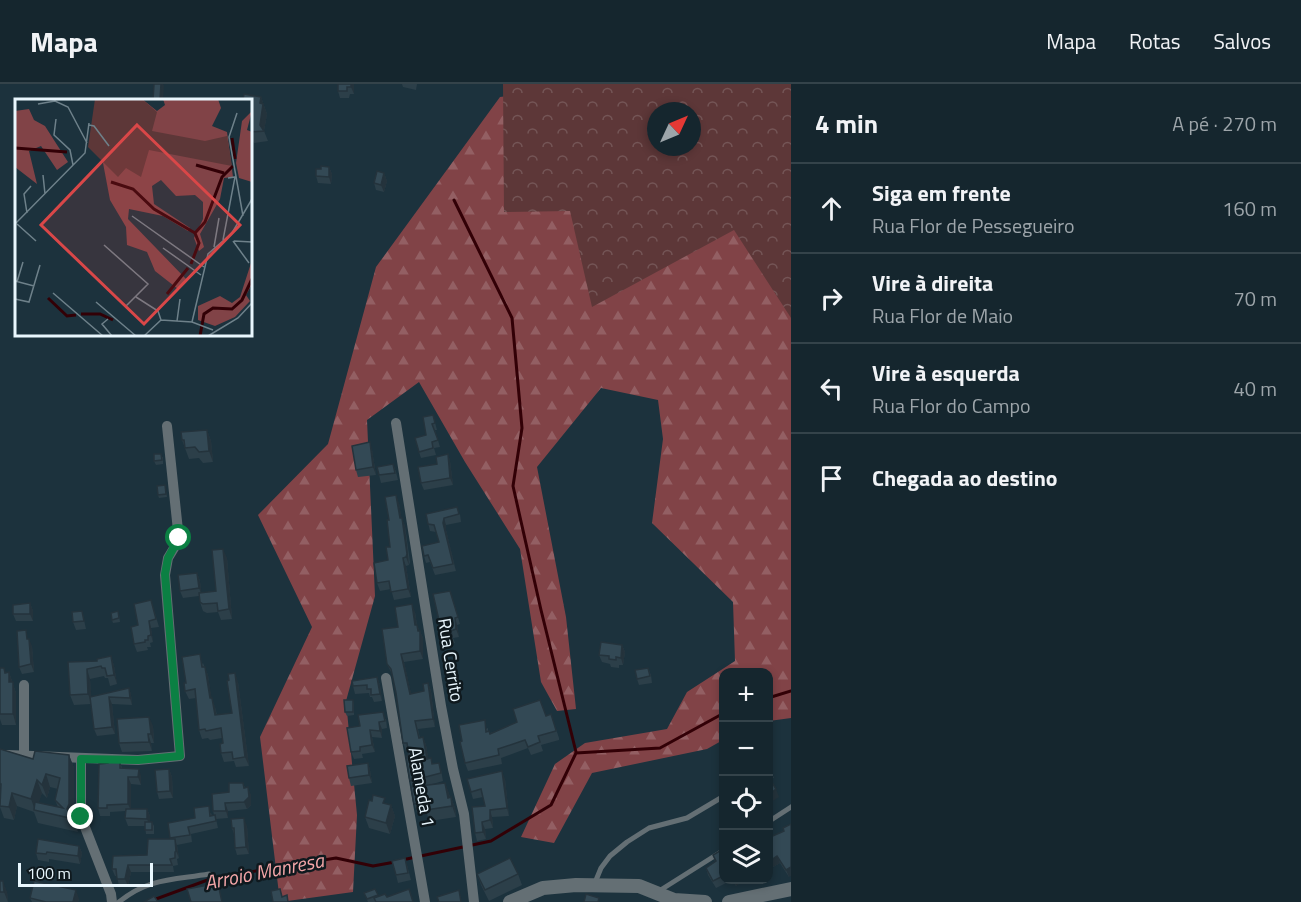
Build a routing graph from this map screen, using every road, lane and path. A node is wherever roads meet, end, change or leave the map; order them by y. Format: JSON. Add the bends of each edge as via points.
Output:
{"nodes":[{"id":1,"x":396,"y":423,"type":"dead end"},
{"id":2,"x":167,"y":426,"type":"dead end"},
{"id":3,"x":386,"y":678,"type":"dead end"},
{"id":4,"x":24,"y":685,"type":"dead end"},
{"id":5,"x":7,"y":755,"type":"edge"},
{"id":6,"x":24,"y":756,"type":"junction"},
{"id":7,"x":81,"y":759,"type":"junction"},
{"id":8,"x":719,"y":798,"type":"edge"},
{"id":9,"x":791,"y":807,"type":"edge"},
{"id":10,"x":773,"y":819,"type":"edge"},
{"id":11,"x":719,"y":853,"type":"edge"},
{"id":12,"x":209,"y":874,"type":"dead end"},
{"id":13,"x":594,"y":885,"type":"junction"},
{"id":14,"x":791,"y":889,"type":"edge"},
{"id":15,"x":658,"y":892,"type":"junction"},
{"id":16,"x":675,"y":901,"type":"edge"},
{"id":17,"x":112,"y":902,"type":"edge"},
{"id":18,"x":119,"y":902,"type":"edge"},
{"id":19,"x":425,"y":902,"type":"edge"},
{"id":20,"x":474,"y":902,"type":"edge"},
{"id":21,"x":510,"y":902,"type":"edge"},
{"id":22,"x":705,"y":902,"type":"edge"},
{"id":23,"x":729,"y":902,"type":"edge"}],
"edges":[{"from":1,"to":20,"type":"street","name":"Rua Cerrito","via":[[441,706],[464,814]]},
{"from":2,"to":7,"type":"street","via":[[179,540],[168,558],[165,574],[180,756]]},
{"from":3,"to":19,"type":"street","name":"Alameda 1"},
{"from":4,"to":6,"type":"street"},
{"from":5,"to":6,"type":"street"},
{"from":6,"to":7,"type":"street"},
{"from":7,"to":17,"type":"street","via":[[81,817]]},
{"from":8,"to":13,"type":"lane","via":[[687,818],[649,828],[627,842],[610,856]]},
{"from":9,"to":10,"type":"lane"},
{"from":11,"to":15,"type":"lane"},
{"from":12,"to":18,"type":"lane","via":[[148,884]]},
{"from":13,"to":15,"type":"street","via":[[639,886]]},
{"from":13,"to":21,"type":"street","via":[[543,888]]},
{"from":14,"to":23,"type":"street"},
{"from":15,"to":16,"type":"street"},
{"from":16,"to":22,"type":"street"}]}
